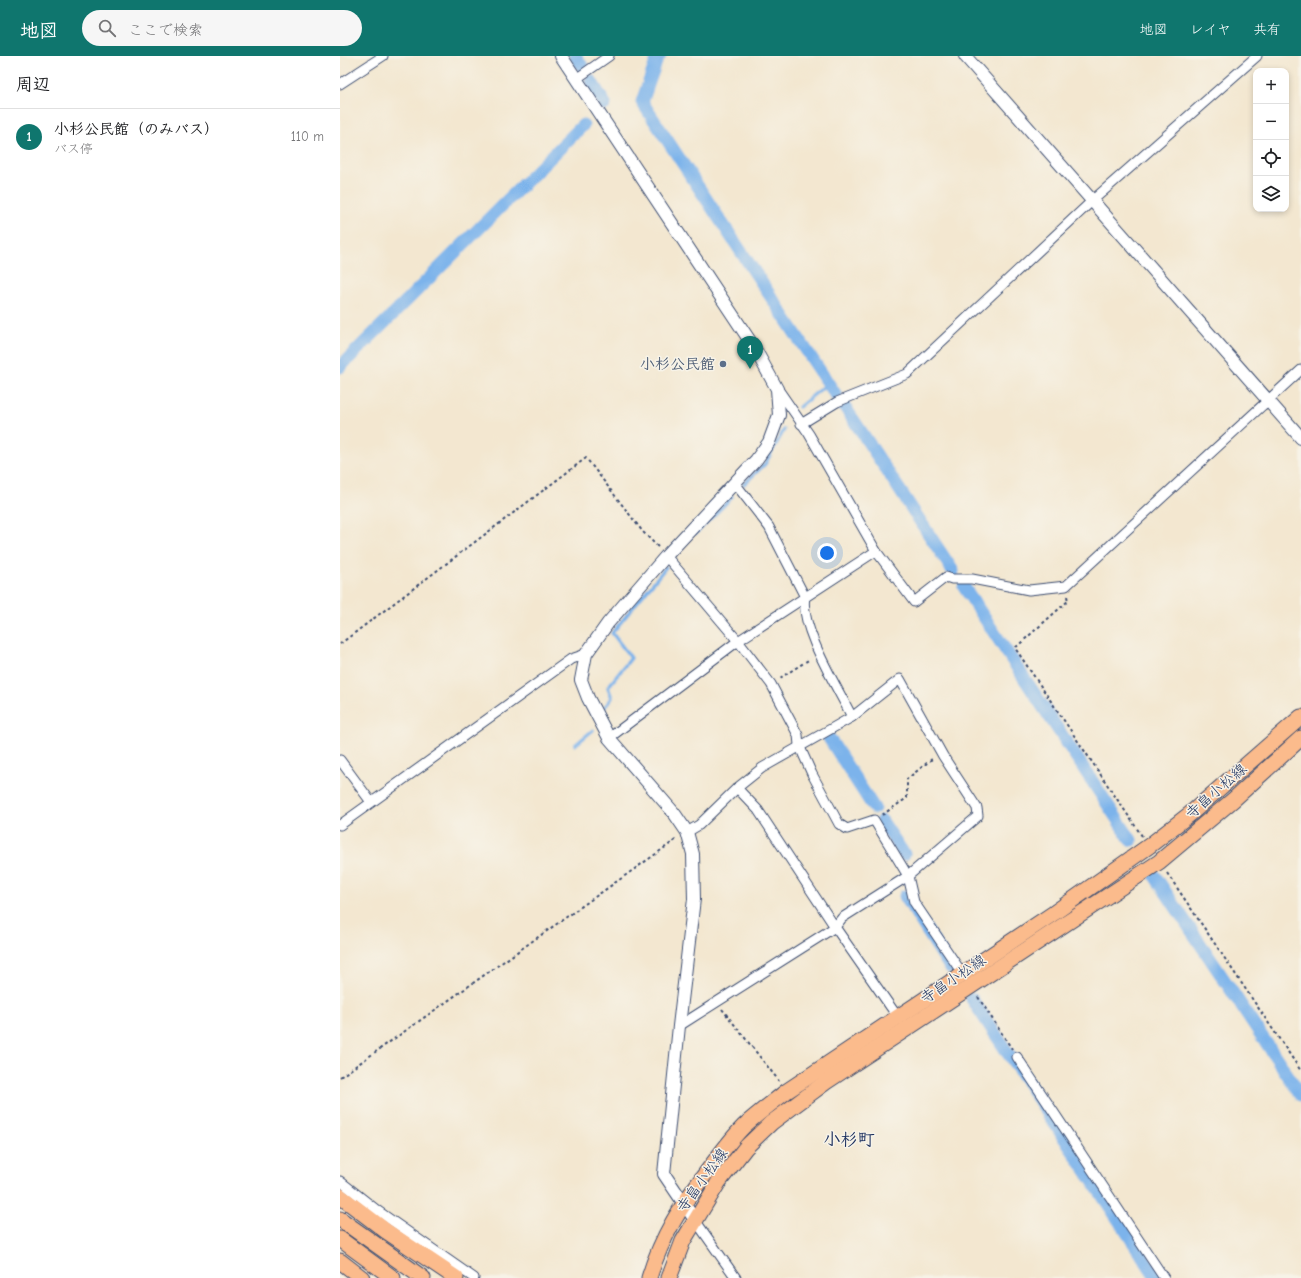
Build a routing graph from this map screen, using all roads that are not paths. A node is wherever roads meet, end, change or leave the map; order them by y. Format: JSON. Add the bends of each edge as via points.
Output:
{"nodes":[{"id":1,"x":383,"y":56,"type":"edge"},
{"id":2,"x":562,"y":56,"type":"edge"},
{"id":3,"x":609,"y":56,"type":"edge"},
{"id":4,"x":965,"y":56,"type":"edge"},
{"id":5,"x":1257,"y":56,"type":"edge"},
{"id":6,"x":576,"y":79,"type":"junction"},
{"id":7,"x":340,"y":84,"type":"edge"},
{"id":8,"x":1093,"y":200,"type":"junction"},
{"id":9,"x":1301,"y":370,"type":"edge"},
{"id":10,"x":777,"y":389,"type":"junction"},
{"id":11,"x":1268,"y":400,"type":"junction"},
{"id":12,"x":801,"y":424,"type":"junction"},
{"id":13,"x":1301,"y":438,"type":"edge"},
{"id":14,"x":734,"y":482,"type":"junction"},
{"id":15,"x":876,"y":551,"type":"junction"},
{"id":16,"x":666,"y":556,"type":"junction"},
{"id":17,"x":805,"y":597,"type":"junction"},
{"id":18,"x":738,"y":641,"type":"junction"},
{"id":19,"x":586,"y":654,"type":"junction"},
{"id":20,"x":852,"y":717,"type":"junction"},
{"id":21,"x":1301,"y":717,"type":"edge"},
{"id":22,"x":609,"y":738,"type":"junction"},
{"id":23,"x":1301,"y":738,"type":"edge"},
{"id":24,"x":800,"y":745,"type":"junction"},
{"id":25,"x":340,"y":760,"type":"edge"},
{"id":26,"x":737,"y":788,"type":"junction"},
{"id":27,"x":371,"y":802,"type":"junction"},
{"id":28,"x":340,"y":825,"type":"edge"},
{"id":29,"x":687,"y":832,"type":"junction"},
{"id":30,"x":908,"y":876,"type":"junction"},
{"id":31,"x":835,"y":927,"type":"junction"},
{"id":32,"x":962,"y":973,"type":"junction"},
{"id":33,"x":897,"y":1016,"type":"junction"},
{"id":34,"x":679,"y":1026,"type":"junction"},
{"id":35,"x":1017,"y":1057,"type":"road end"},
{"id":36,"x":340,"y":1181,"type":"edge"},
{"id":37,"x":340,"y":1196,"type":"edge"},
{"id":38,"x":683,"y":1203,"type":"junction"},
{"id":39,"x":340,"y":1219,"type":"edge"},
{"id":40,"x":695,"y":1220,"type":"junction"},
{"id":41,"x":340,"y":1239,"type":"edge"},
{"id":42,"x":340,"y":1261,"type":"edge"},
{"id":43,"x":362,"y":1278,"type":"edge"},
{"id":44,"x":393,"y":1278,"type":"edge"},
{"id":45,"x":423,"y":1278,"type":"edge"},
{"id":46,"x":456,"y":1278,"type":"edge"},
{"id":47,"x":474,"y":1278,"type":"edge"},
{"id":48,"x":649,"y":1278,"type":"edge"},
{"id":49,"x":669,"y":1278,"type":"edge"},
{"id":50,"x":736,"y":1278,"type":"edge"},
{"id":51,"x":1164,"y":1278,"type":"edge"}],
"edges":[{"from":1,"to":7,"type":"street"},
{"from":2,"to":6,"type":"street"},
{"from":3,"to":6,"type":"street"},
{"from":4,"to":8,"type":"street"},
{"from":5,"to":8,"type":"street"},
{"from":6,"to":10,"type":"street","via":[[754,347]]},
{"from":8,"to":11,"type":"street"},
{"from":8,"to":12,"type":"street","via":[[907,374],[837,402]]},
{"from":9,"to":11,"type":"street"},
{"from":10,"to":12,"type":"street"},
{"from":10,"to":14,"type":"street","via":[[779,414],[769,442],[756,460]]},
{"from":11,"to":13,"type":"street"},
{"from":11,"to":15,"type":"street","via":[[1066,586],[1029,590],[972,579],[946,577],[914,602]]},
{"from":12,"to":15,"type":"street"},
{"from":14,"to":16,"type":"street"},
{"from":14,"to":17,"type":"street","via":[[769,527]]},
{"from":15,"to":17,"type":"street"},
{"from":16,"to":18,"type":"street"},
{"from":16,"to":19,"type":"street","via":[[608,623]]},
{"from":17,"to":18,"type":"street"},
{"from":17,"to":20,"type":"street","via":[[803,606],[816,647]]},
{"from":18,"to":22,"type":"street"},
{"from":18,"to":24,"type":"street","via":[[771,684],[798,735]]},
{"from":19,"to":22,"type":"street","via":[[581,680]]},
{"from":19,"to":27,"type":"street","via":[[571,660]]},
{"from":20,"to":24,"type":"street"},
{"from":20,"to":30,"type":"street","via":[[900,679],[941,752],[977,808],[978,816]]},
{"from":21,"to":32,"type":"main road","name":"寺畠小松線","via":[[1190,814],[1149,846],[1054,913]]},
{"from":22,"to":29,"type":"street","via":[[674,813]]},
{"from":23,"to":40,"type":"main road","name":"寺畠小松線","via":[[1159,862],[826,1082],[771,1123],[727,1170]]},
{"from":24,"to":26,"type":"street","via":[[762,768]]},
{"from":24,"to":30,"type":"street","via":[[812,774],[839,824],[847,829],[874,820]]},
{"from":25,"to":27,"type":"street"},
{"from":26,"to":29,"type":"street","via":[[699,825]]},
{"from":26,"to":31,"type":"street","via":[[758,810]]},
{"from":27,"to":28,"type":"street"},
{"from":29,"to":34,"type":"street","via":[[693,854],[694,899]]},
{"from":30,"to":31,"type":"street","via":[[842,918]]},
{"from":30,"to":32,"type":"street","via":[[914,902]]},
{"from":31,"to":33,"type":"street"},
{"from":31,"to":34,"type":"street"},
{"from":32,"to":33,"type":"main road","name":"寺畠小松線"},
{"from":33,"to":38,"type":"main road","name":"寺畠小松線","via":[[786,1091],[743,1127]]},
{"from":34,"to":38,"type":"street","via":[[664,1174]]},
{"from":35,"to":51,"type":"street"},
{"from":36,"to":47,"type":"street","via":[[378,1211]]},
{"from":37,"to":46,"type":"main road","via":[[386,1231]]},
{"from":38,"to":40,"type":"street"},
{"from":38,"to":48,"type":"main road","name":"寺畠小松線","via":[[669,1227]]},
{"from":39,"to":45,"type":"main road"},
{"from":40,"to":49,"type":"main road","name":"寺畠小松線"},
{"from":40,"to":50,"type":"street"},
{"from":41,"to":44,"type":"main road"},
{"from":42,"to":43,"type":"main road"}]}
